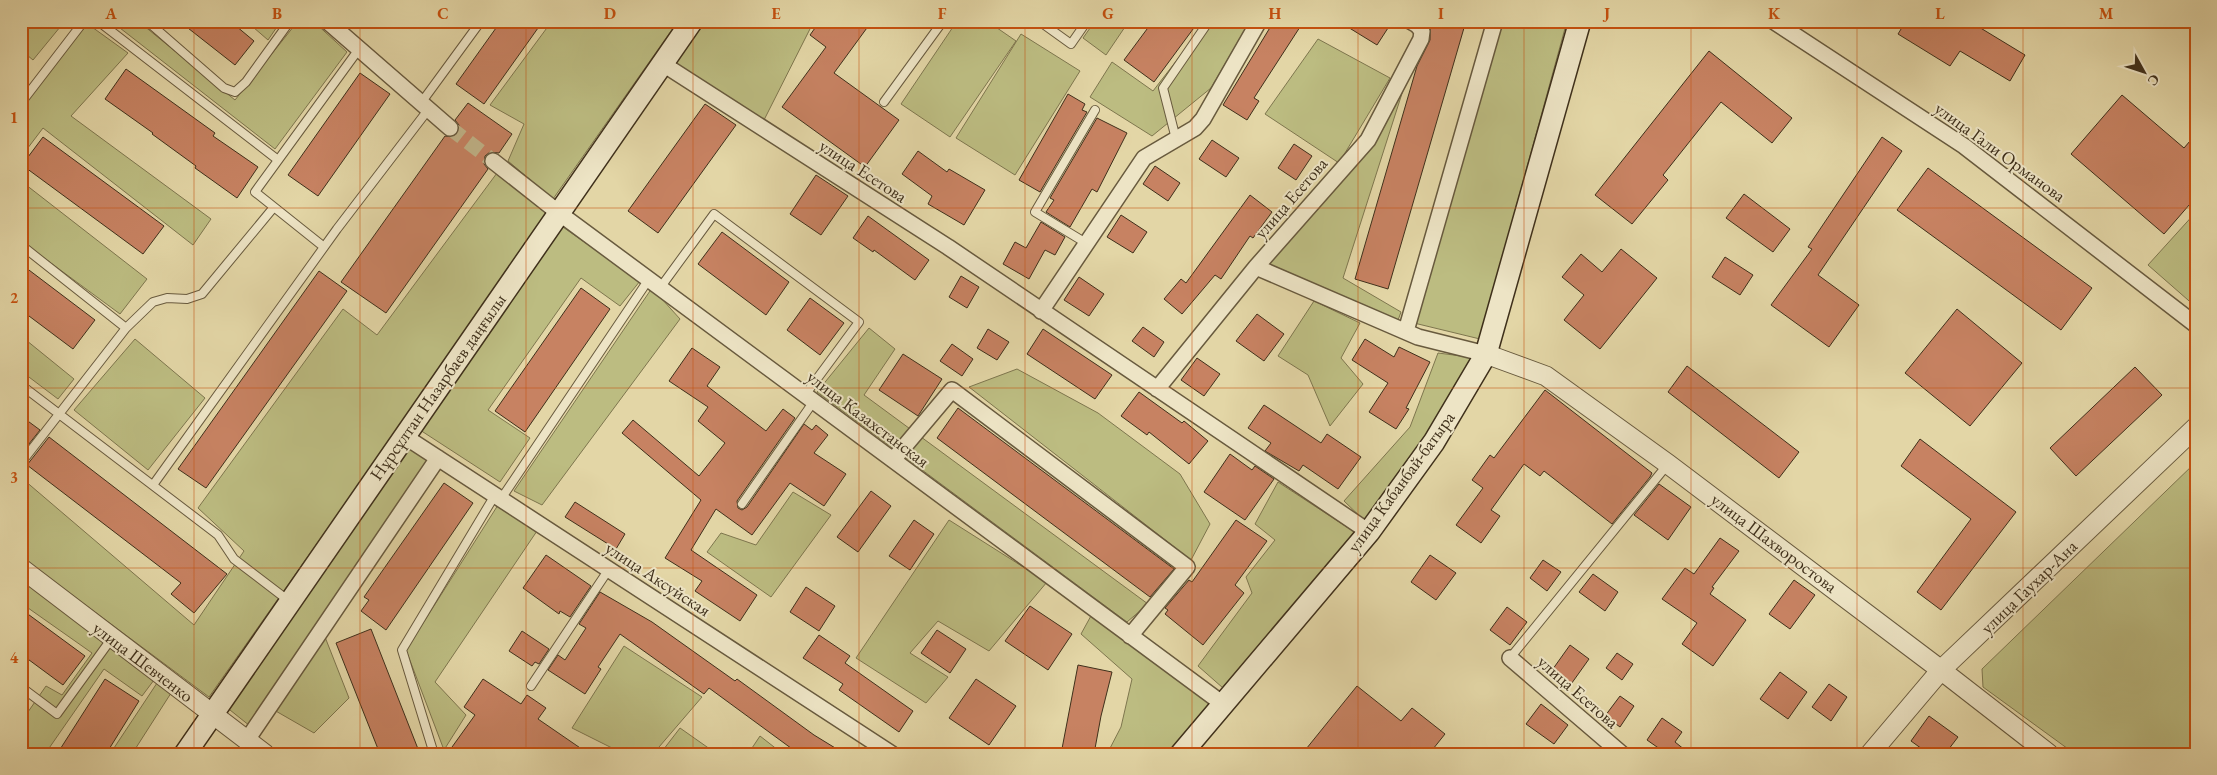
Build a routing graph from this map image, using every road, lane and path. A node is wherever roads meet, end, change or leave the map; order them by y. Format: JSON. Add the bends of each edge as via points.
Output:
{"nodes":[{"id":1,"x":84,"y":21,"type":"edge"},
{"id":2,"x":98,"y":21,"type":"edge"},
{"id":3,"x":147,"y":21,"type":"edge"},
{"id":4,"x":290,"y":21,"type":"edge"},
{"id":5,"x":327,"y":21,"type":"edge"},
{"id":6,"x":480,"y":21,"type":"edge"},
{"id":7,"x":692,"y":21,"type":"edge"},
{"id":8,"x":943,"y":21,"type":"edge"},
{"id":9,"x":1039,"y":21,"type":"edge"},
{"id":10,"x":1088,"y":21,"type":"edge"},
{"id":11,"x":1209,"y":21,"type":"edge"},
{"id":12,"x":1259,"y":21,"type":"edge"},
{"id":13,"x":1410,"y":21,"type":"edge"},
{"id":14,"x":1496,"y":21,"type":"edge"},
{"id":15,"x":1580,"y":21,"type":"edge"},
{"id":16,"x":1773,"y":21,"type":"edge"},
{"id":17,"x":359,"y":49,"type":"junction"},
{"id":18,"x":663,"y":64,"type":"junction"},
{"id":19,"x":884,"y":102,"type":"dead end"},
{"id":20,"x":21,"y":103,"type":"edge"},
{"id":21,"x":425,"y":106,"type":"junction"},
{"id":22,"x":1095,"y":110,"type":"dead end"},
{"id":23,"x":450,"y":128,"type":"tunnel mouth"},
{"id":24,"x":1176,"y":139,"type":"junction"},
{"id":25,"x":278,"y":160,"type":"junction"},
{"id":26,"x":493,"y":161,"type":"tunnel mouth"},
{"id":27,"x":274,"y":207,"type":"junction"},
{"id":28,"x":559,"y":213,"type":"junction"},
{"id":29,"x":1086,"y":244,"type":"junction"},
{"id":30,"x":21,"y":246,"type":"edge"},
{"id":31,"x":324,"y":247,"type":"junction"},
{"id":32,"x":1256,"y":267,"type":"junction"},
{"id":33,"x":654,"y":283,"type":"junction"},
{"id":34,"x":1041,"y":311,"type":"junction"},
{"id":35,"x":2196,"y":325,"type":"edge"},
{"id":36,"x":126,"y":328,"type":"junction"},
{"id":37,"x":1406,"y":331,"type":"junction"},
{"id":38,"x":1486,"y":354,"type":"junction"},
{"id":39,"x":21,"y":385,"type":"edge"},
{"id":40,"x":1157,"y":388,"type":"junction"},
{"id":41,"x":809,"y":398,"type":"junction"},
{"id":42,"x":58,"y":413,"type":"junction"},
{"id":43,"x":2196,"y":427,"type":"edge"},
{"id":44,"x":404,"y":436,"type":"junction"},
{"id":45,"x":438,"y":458,"type":"junction"},
{"id":46,"x":893,"y":460,"type":"junction"},
{"id":47,"x":21,"y":463,"type":"edge"},
{"id":48,"x":1668,"y":464,"type":"junction"},
{"id":49,"x":153,"y":485,"type":"junction"},
{"id":50,"x":498,"y":497,"type":"junction"},
{"id":51,"x":742,"y":504,"type":"dead end"},
{"id":52,"x":1369,"y":532,"type":"junction"},
{"id":53,"x":21,"y":568,"type":"edge"},
{"id":54,"x":609,"y":569,"type":"junction"},
{"id":55,"x":289,"y":601,"type":"junction"},
{"id":56,"x":1130,"y":636,"type":"junction"},
{"id":57,"x":112,"y":638,"type":"junction"},
{"id":58,"x":1510,"y":658,"type":"joint"},
{"id":59,"x":1942,"y":670,"type":"junction"},
{"id":60,"x":532,"y":686,"type":"dead end"},
{"id":61,"x":21,"y":687,"type":"edge"},
{"id":62,"x":1222,"y":704,"type":"junction"},
{"id":63,"x":211,"y":714,"type":"junction"},
{"id":64,"x":247,"y":740,"type":"junction"},
{"id":65,"x":185,"y":754,"type":"edge"},
{"id":66,"x":266,"y":754,"type":"edge"},
{"id":67,"x":434,"y":754,"type":"edge"},
{"id":68,"x":892,"y":754,"type":"edge"},
{"id":69,"x":1181,"y":754,"type":"edge"},
{"id":70,"x":1622,"y":754,"type":"edge"},
{"id":71,"x":1870,"y":754,"type":"edge"},
{"id":72,"x":2049,"y":754,"type":"edge"}],
"edges":[{"from":1,"to":20,"type":"lane"},
{"from":2,"to":25,"type":"lane"},
{"from":3,"to":4,"type":"lane","via":[[224,88],[235,92],[246,82]]},
{"from":5,"to":17,"type":"street"},
{"from":6,"to":21,"type":"lane"},
{"from":7,"to":18,"type":"main road","name":"Нұрсұлтан Назарбаев даңғылы"},
{"from":8,"to":19,"type":"lane"},
{"from":9,"to":10,"type":"lane","via":[[1071,44]]},
{"from":11,"to":24,"type":"lane","via":[[1163,88]]},
{"from":12,"to":24,"type":"street","via":[[1203,119]]},
{"from":13,"to":32,"type":"street","name":"улица Есетова","via":[[1422,31],[1421,39],[1368,140]]},
{"from":14,"to":37,"type":"street"},
{"from":15,"to":38,"type":"main road","name":"улица Кабанбай-батыра"},
{"from":16,"to":35,"type":"street","name":"улица Гали Орманова","via":[[1964,146]]},
{"from":17,"to":21,"type":"street"},
{"from":17,"to":25,"type":"lane"},
{"from":18,"to":28,"type":"main road","name":"Нұрсұлтан Назарбаев даңғылы"},
{"from":18,"to":34,"type":"street","name":"улица Есетова","via":[[948,247]]},
{"from":21,"to":23,"type":"street"},
{"from":21,"to":31,"type":"lane"},
{"from":22,"to":29,"type":"lane","via":[[1035,212]]},
{"from":24,"to":29,"type":"street","via":[[1144,158]]},
{"from":25,"to":27,"type":"lane","via":[[255,192]]},
{"from":26,"to":28,"type":"street","name":"улица Казахстанская"},
{"from":27,"to":31,"type":"lane"},
{"from":27,"to":36,"type":"lane","via":[[202,294],[187,300],[167,298],[153,302]]},
{"from":28,"to":33,"type":"street","name":"улица Казахстанская"},
{"from":28,"to":44,"type":"main road","name":"Нұрсұлтан Назарбаев даңғылы"},
{"from":29,"to":34,"type":"street"},
{"from":30,"to":36,"type":"lane"},
{"from":31,"to":49,"type":"lane"},
{"from":32,"to":37,"type":"street"},
{"from":32,"to":40,"type":"street","name":"улица Есетова"},
{"from":33,"to":41,"type":"street","name":"улица Казахстанская"},
{"from":33,"to":41,"type":"lane","via":[[714,214],[859,322]]},
{"from":33,"to":50,"type":"lane"},
{"from":34,"to":40,"type":"street","name":"улица Есетова"},
{"from":36,"to":42,"type":"lane"},
{"from":37,"to":38,"type":"street"},
{"from":38,"to":48,"type":"street","name":"улица Шахворостова","via":[[1546,376]]},
{"from":38,"to":52,"type":"main road","name":"улица Кабанбай-батыра","via":[[1434,442]]},
{"from":39,"to":42,"type":"lane"},
{"from":40,"to":52,"type":"street","name":"улица Есетова"},
{"from":41,"to":46,"type":"street","name":"улица Казахстанская"},
{"from":41,"to":51,"type":"lane"},
{"from":42,"to":47,"type":"lane"},
{"from":42,"to":49,"type":"lane"},
{"from":43,"to":59,"type":"street","name":"улица Гаухар-Ана"},
{"from":44,"to":45,"type":"street","name":"улица Аксуйская"},
{"from":44,"to":55,"type":"main road","name":"Нұрсұлтан Назарбаев даңғылы"},
{"from":45,"to":50,"type":"street","name":"улица Аксуйская"},
{"from":45,"to":64,"type":"street"},
{"from":46,"to":56,"type":"street","name":"улица Казахстанская"},
{"from":46,"to":56,"type":"street","via":[[952,390],[1187,567]]},
{"from":48,"to":58,"type":"lane"},
{"from":48,"to":59,"type":"street","name":"улица Шахворостова"},
{"from":49,"to":55,"type":"lane","via":[[218,535],[234,559]]},
{"from":50,"to":54,"type":"street","name":"улица Аксуйская"},
{"from":50,"to":67,"type":"lane","via":[[402,650]]},
{"from":52,"to":62,"type":"main road","name":"улица Кабанбай-батыра"},
{"from":53,"to":57,"type":"street","name":"улица Шевченко"},
{"from":54,"to":60,"type":"lane"},
{"from":54,"to":68,"type":"street","name":"улица Аксуйская"},
{"from":55,"to":63,"type":"main road","name":"Нұрсұлтан Назарбаев даңғылы"},
{"from":56,"to":62,"type":"street","name":"улица Казахстанская"},
{"from":57,"to":61,"type":"lane","via":[[57,714]]},
{"from":57,"to":63,"type":"street","name":"улица Шевченко"},
{"from":58,"to":70,"type":"street","name":"улица Есетова"},
{"from":59,"to":71,"type":"street","name":"улица Гаухар-Ана"},
{"from":59,"to":72,"type":"street","name":"улица Шахворостова"},
{"from":62,"to":69,"type":"main road","name":"улица Кабанбай-батыра"},
{"from":63,"to":64,"type":"street","name":"улица Шевченко"},
{"from":63,"to":65,"type":"main road","name":"Нұрсұлтан Назарбаев даңғылы"},
{"from":64,"to":66,"type":"street","name":"улица Шевченко"}]}
